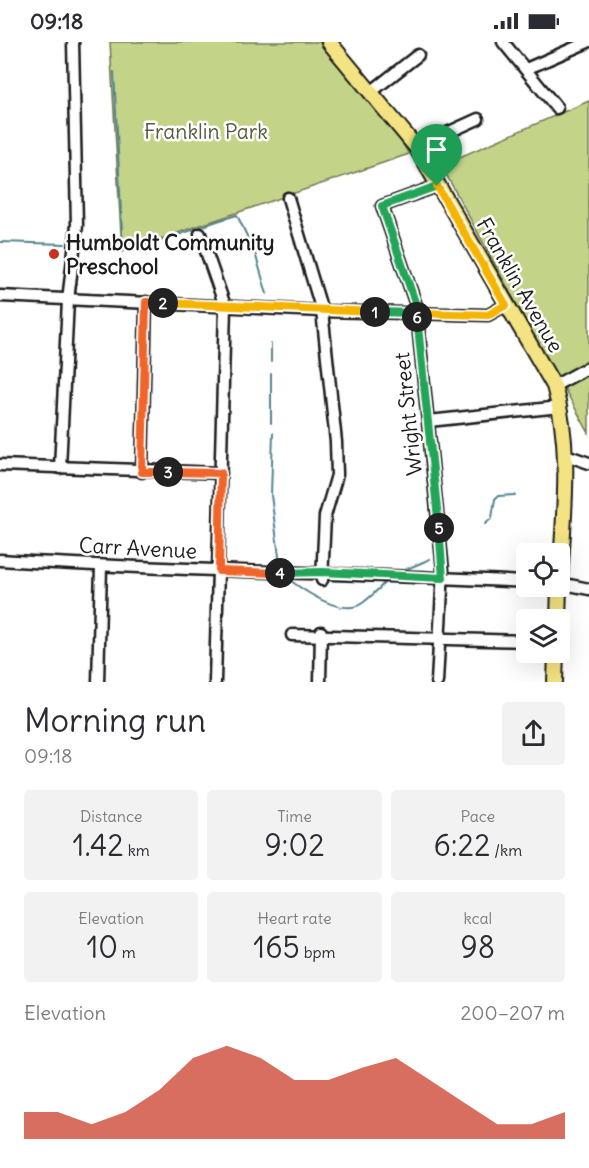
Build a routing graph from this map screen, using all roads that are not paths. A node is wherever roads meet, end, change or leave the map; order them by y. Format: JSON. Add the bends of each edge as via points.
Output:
{"nodes":[{"id":1,"x":73,"y":42,"type":"edge"},
{"id":2,"x":329,"y":42,"type":"edge"},
{"id":3,"x":503,"y":42,"type":"edge"},
{"id":4,"x":588,"y":42,"type":"edge"},
{"id":5,"x":418,"y":55,"type":"dead end"},
{"id":6,"x":526,"y":69,"type":"junction"},
{"id":7,"x":371,"y":92,"type":"junction"},
{"id":8,"x":557,"y":108,"type":"dead end"},
{"id":9,"x":478,"y":119,"type":"dead end"},
{"id":10,"x":416,"y":147,"type":"junction"},
{"id":11,"x":437,"y":186,"type":"junction"},
{"id":12,"x":288,"y":198,"type":"dead end"},
{"id":13,"x":200,"y":234,"type":"dead end"},
{"id":14,"x":0,"y":296,"type":"edge"},
{"id":15,"x":68,"y":300,"type":"junction"},
{"id":16,"x":146,"y":302,"type":"junction"},
{"id":17,"x":506,"y":305,"type":"junction"},
{"id":18,"x":225,"y":306,"type":"junction"},
{"id":19,"x":322,"y":311,"type":"junction"},
{"id":20,"x":416,"y":313,"type":"junction"},
{"id":21,"x":589,"y":367,"type":"edge"},
{"id":22,"x":554,"y":386,"type":"junction"},
{"id":23,"x":560,"y":407,"type":"junction"},
{"id":24,"x":429,"y":421,"type":"junction"},
{"id":25,"x":566,"y":455,"type":"junction"},
{"id":26,"x":589,"y":463,"type":"edge"},
{"id":27,"x":0,"y":465,"type":"edge"},
{"id":28,"x":60,"y":468,"type":"junction"},
{"id":29,"x":142,"y":472,"type":"junction"},
{"id":30,"x":221,"y":473,"type":"junction"},
{"id":31,"x":561,"y":543,"type":"edge"},
{"id":32,"x":0,"y":560,"type":"edge"},
{"id":33,"x":101,"y":566,"type":"junction"},
{"id":34,"x":219,"y":571,"type":"junction"},
{"id":35,"x":323,"y":576,"type":"junction"},
{"id":36,"x":443,"y":578,"type":"junction"},
{"id":37,"x":516,"y":582,"type":"edge"},
{"id":38,"x":570,"y":586,"type":"edge"},
{"id":39,"x":589,"y":589,"type":"edge"},
{"id":40,"x":321,"y":634,"type":"junction"},
{"id":41,"x":292,"y":635,"type":"dead end"},
{"id":42,"x":438,"y":638,"type":"junction"},
{"id":43,"x":516,"y":641,"type":"edge"},
{"id":44,"x":556,"y":663,"type":"edge"},
{"id":45,"x":98,"y":682,"type":"edge"},
{"id":46,"x":215,"y":682,"type":"edge"},
{"id":47,"x":320,"y":682,"type":"edge"},
{"id":48,"x":437,"y":682,"type":"edge"},
{"id":49,"x":555,"y":682,"type":"edge"}],
"edges":[{"from":1,"to":15,"type":"street","via":[[77,225]]},
{"from":2,"to":7,"type":"main road","name":"Franklin Avenue"},
{"from":3,"to":6,"type":"street"},
{"from":4,"to":6,"type":"street"},
{"from":5,"to":7,"type":"street"},
{"from":6,"to":8,"type":"street"},
{"from":7,"to":10,"type":"main road","name":"Franklin Avenue"},
{"from":9,"to":10,"type":"street"},
{"from":10,"to":11,"type":"main road","name":"Franklin Avenue"},
{"from":11,"to":17,"type":"main road","name":"Franklin Avenue"},
{"from":11,"to":20,"type":"street","name":"Wright Street","via":[[382,206]]},
{"from":12,"to":19,"type":"street"},
{"from":13,"to":18,"type":"street"},
{"from":14,"to":15,"type":"street"},
{"from":15,"to":16,"type":"street"},
{"from":15,"to":28,"type":"street"},
{"from":16,"to":18,"type":"street"},
{"from":16,"to":29,"type":"street"},
{"from":17,"to":20,"type":"street","via":[[488,315]]},
{"from":17,"to":22,"type":"main road","name":"Franklin Avenue"},
{"from":18,"to":19,"type":"street"},
{"from":18,"to":30,"type":"street"},
{"from":19,"to":20,"type":"street"},
{"from":19,"to":35,"type":"street","via":[[337,475],[325,516]]},
{"from":20,"to":24,"type":"street","name":"Wright Street"},
{"from":21,"to":22,"type":"street"},
{"from":22,"to":23,"type":"main road","name":"Franklin Avenue"},
{"from":23,"to":24,"type":"street"},
{"from":23,"to":25,"type":"main road","name":"Franklin Avenue"},
{"from":24,"to":36,"type":"street","name":"Wright Street"},
{"from":25,"to":26,"type":"street"},
{"from":25,"to":31,"type":"main road","name":"Franklin Avenue"},
{"from":27,"to":28,"type":"street"},
{"from":28,"to":29,"type":"street"},
{"from":29,"to":30,"type":"street"},
{"from":30,"to":34,"type":"street"},
{"from":32,"to":33,"type":"street","name":"Carr Avenue"},
{"from":33,"to":34,"type":"street","name":"Carr Avenue"},
{"from":33,"to":45,"type":"street"},
{"from":34,"to":35,"type":"street","name":"Carr Avenue"},
{"from":34,"to":46,"type":"street"},
{"from":35,"to":36,"type":"street","name":"Carr Avenue"},
{"from":36,"to":37,"type":"street","name":"Carr Avenue"},
{"from":36,"to":42,"type":"street","name":"Wright Street"},
{"from":38,"to":39,"type":"street"},
{"from":40,"to":41,"type":"street"},
{"from":40,"to":42,"type":"street"},
{"from":40,"to":47,"type":"street"},
{"from":42,"to":43,"type":"street"},
{"from":42,"to":48,"type":"street","name":"Wright Street"},
{"from":44,"to":49,"type":"main road"}]}
